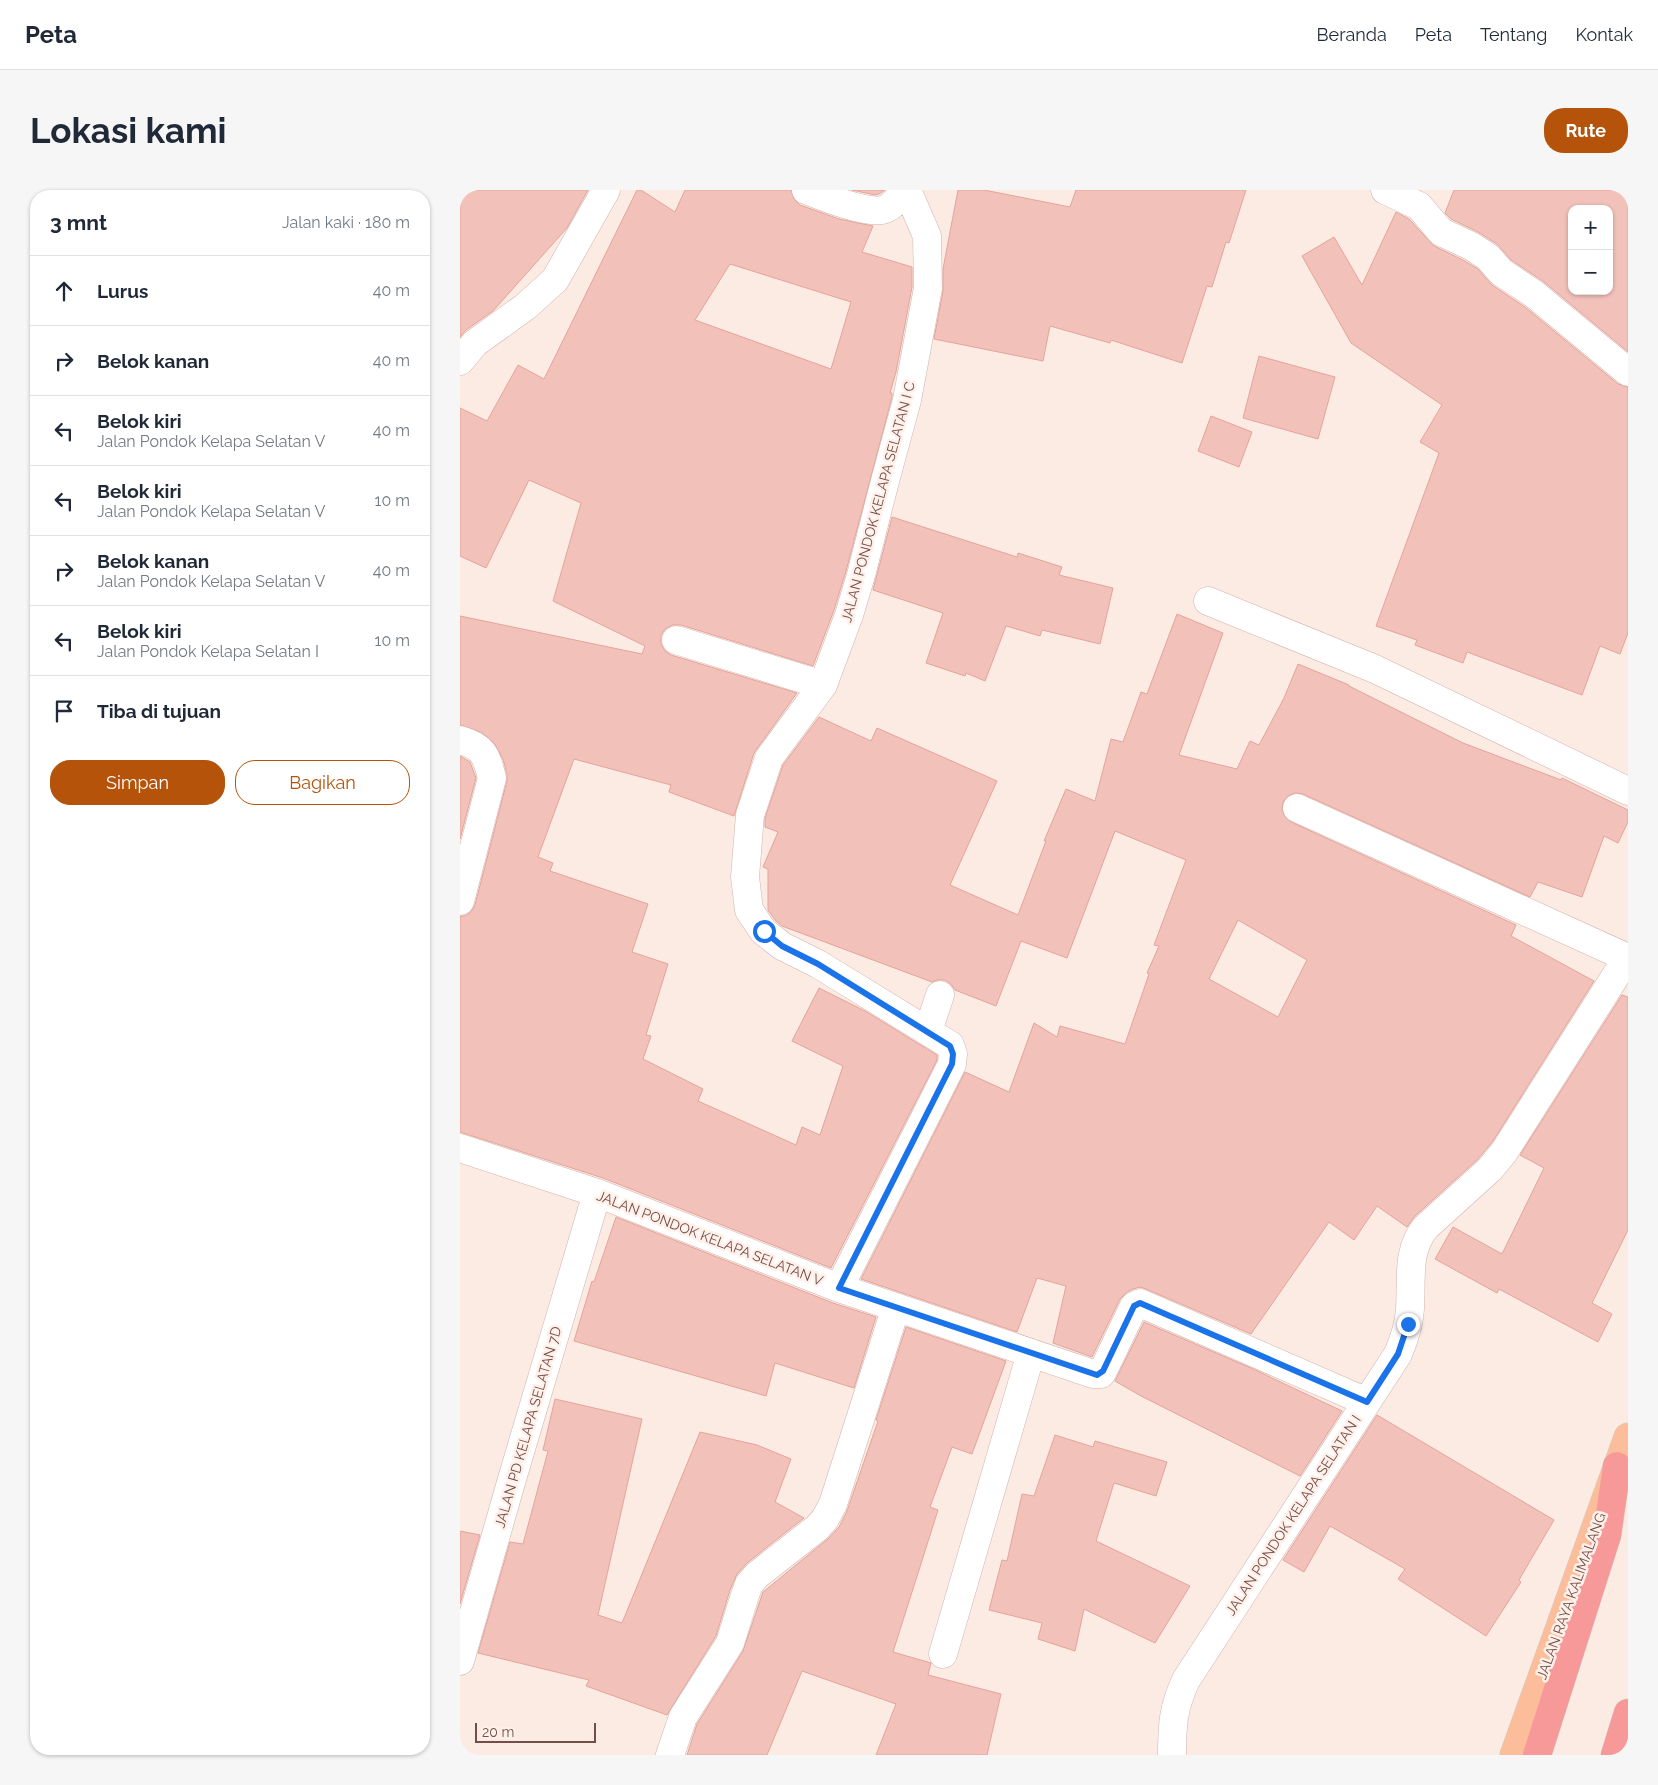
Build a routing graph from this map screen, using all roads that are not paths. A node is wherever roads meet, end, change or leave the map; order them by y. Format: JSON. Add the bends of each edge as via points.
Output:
{"nodes":[{"id":1,"x":606,"y":190,"type":"edge"},
{"id":2,"x":806,"y":190,"type":"edge"},
{"id":3,"x":906,"y":190,"type":"edge"},
{"id":4,"x":1385,"y":190,"type":"edge"},
{"id":5,"x":460,"y":361,"type":"edge"},
{"id":6,"x":1628,"y":372,"type":"edge"},
{"id":7,"x":1208,"y":601,"type":"dead end"},
{"id":8,"x":676,"y":640,"type":"dead end"},
{"id":9,"x":823,"y":685,"type":"junction"},
{"id":10,"x":460,"y":740,"type":"edge"},
{"id":11,"x":1628,"y":791,"type":"edge"},
{"id":12,"x":1297,"y":808,"type":"dead end"},
{"id":13,"x":460,"y":901,"type":"edge"},
{"id":14,"x":1628,"y":958,"type":"edge"},
{"id":15,"x":940,"y":995,"type":"dead end"},
{"id":16,"x":928,"y":1031,"type":"junction"},
{"id":17,"x":460,"y":1148,"type":"edge"},
{"id":18,"x":597,"y":1193,"type":"junction"},
{"id":19,"x":839,"y":1288,"type":"junction"},
{"id":20,"x":896,"y":1307,"type":"junction"},
{"id":21,"x":1031,"y":1353,"type":"junction"},
{"id":22,"x":1367,"y":1402,"type":"junction"},
{"id":23,"x":1628,"y":1437,"type":"edge"},
{"id":24,"x":1617,"y":1466,"type":"junction"},
{"id":25,"x":943,"y":1654,"type":"dead end"},
{"id":26,"x":460,"y":1661,"type":"edge"},
{"id":27,"x":1628,"y":1713,"type":"edge"},
{"id":28,"x":670,"y":1755,"type":"edge"},
{"id":29,"x":1172,"y":1755,"type":"edge"},
{"id":30,"x":1514,"y":1755,"type":"edge"},
{"id":31,"x":1537,"y":1755,"type":"edge"},
{"id":32,"x":1615,"y":1755,"type":"edge"}],
"edges":[{"from":1,"to":5,"type":"street","via":[[555,280],[525,307],[475,343]]},
{"from":2,"to":3,"type":"street","via":[[837,202],[882,210],[894,204]]},
{"from":3,"to":9,"type":"street","name":"JALAN PONDOK KELAPA SELATAN I C","via":[[927,236],[928,288],[907,400],[861,574]]},
{"from":4,"to":6,"type":"street","via":[[1419,206],[1441,232],[1488,257],[1501,272],[1534,294]]},
{"from":7,"to":11,"type":"street","via":[[1375,669]]},
{"from":8,"to":9,"type":"street"},
{"from":9,"to":16,"type":"street","name":"JALAN PONDOK KELAPA SELATAN I C","via":[[769,758],[750,815],[745,877],[749,910],[764,931],[782,946],[818,964]]},
{"from":10,"to":13,"type":"street","via":[[470,743],[487,757],[492,778]]},
{"from":12,"to":14,"type":"street"},
{"from":14,"to":22,"type":"street","name":"JALAN PONDOK KELAPA SELATAN I","via":[[1504,1152],[1418,1236],[1411,1262],[1410,1309],[1405,1337],[1398,1354]]},
{"from":15,"to":16,"type":"street"},
{"from":16,"to":19,"type":"street","name":"JALAN PONDOK KELAPA SELATAN I C","via":[[950,1046],[952,1064]]},
{"from":17,"to":18,"type":"street","name":"JALAN PONDOK KELAPA SELATAN V"},
{"from":18,"to":19,"type":"street","name":"JALAN PONDOK KELAPA SELATAN V"},
{"from":18,"to":26,"type":"street","name":"JALAN PD KELAPA SELATAN 7D"},
{"from":19,"to":20,"type":"street","name":"JALAN PONDOK KELAPA SELATAN V"},
{"from":20,"to":21,"type":"street","name":"JALAN PONDOK KELAPA SELATAN V"},
{"from":20,"to":28,"type":"street","via":[[829,1511],[817,1528],[749,1584],[730,1643],[683,1717]]},
{"from":21,"to":22,"type":"street","name":"JALAN PONDOK KELAPA SELATAN V","via":[[1101,1374],[1134,1306],[1140,1303]]},
{"from":21,"to":25,"type":"street"},
{"from":22,"to":29,"type":"street","name":"JALAN PONDOK KELAPA SELATAN I","via":[[1186,1680],[1175,1710]]},
{"from":23,"to":24,"type":"main road","name":"JALAN RAYA KALIMALANG"},
{"from":24,"to":30,"type":"main road","name":"JALAN RAYA KALIMALANG"},
{"from":24,"to":31,"type":"highway","via":[[1606,1536]]},
{"from":27,"to":32,"type":"highway"}]}
